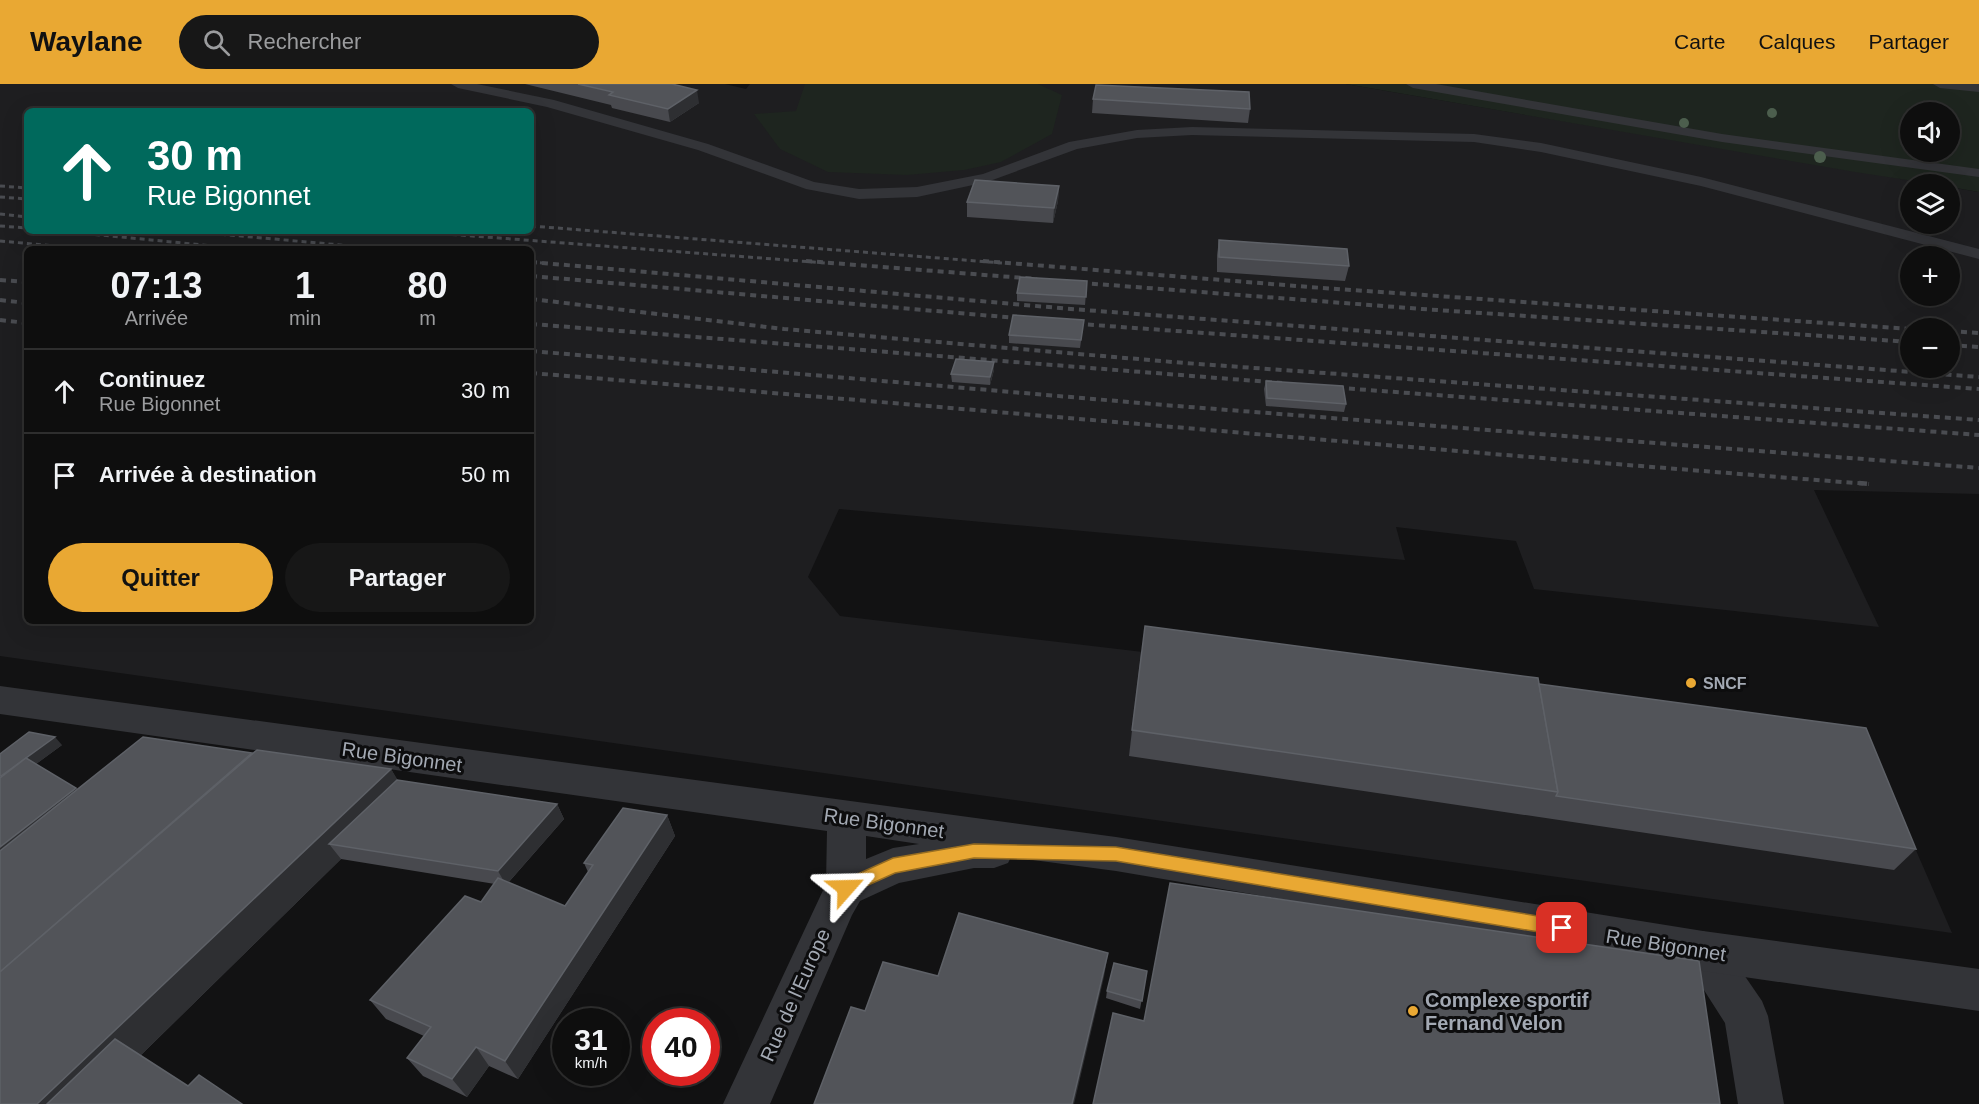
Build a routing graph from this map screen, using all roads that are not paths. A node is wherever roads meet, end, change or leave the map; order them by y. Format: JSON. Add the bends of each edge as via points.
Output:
{"nodes":[{"id":1,"x":458,"y":84,"type":"edge"},
{"id":2,"x":1413,"y":84,"type":"edge"},
{"id":3,"x":1940,"y":84,"type":"edge"},
{"id":4,"x":1979,"y":88,"type":"edge"},
{"id":5,"x":1979,"y":173,"type":"edge"},
{"id":6,"x":1979,"y":254,"type":"edge"},
{"id":7,"x":0,"y":700,"type":"edge"},
{"id":8,"x":847,"y":819,"type":"junction"},
{"id":9,"x":1116,"y":854,"type":"junction"},
{"id":10,"x":846,"y":888,"type":"junction"},
{"id":11,"x":1703,"y":951,"type":"junction"},
{"id":12,"x":1979,"y":990,"type":"edge"},
{"id":13,"x":746,"y":1104,"type":"edge"},
{"id":14,"x":1761,"y":1104,"type":"edge"}],
"edges":[{"from":1,"to":6,"type":"lane","via":[[549,103],[703,147],[811,186],[858,194],[917,192],[987,178],[1074,145],[1137,134],[1192,131],[1474,138],[1514,142],[1663,172]]},
{"from":2,"to":5,"type":"lane","via":[[1722,138]]},
{"from":3,"to":4,"type":"lane"},
{"from":7,"to":8,"type":"street","name":"Rue Bigonnet"},
{"from":8,"to":9,"type":"street","name":"Rue Bigonnet"},
{"from":8,"to":10,"type":"street","name":"Rue de l'Europe"},
{"from":9,"to":10,"type":"street","via":[[974,851],[893,866]]},
{"from":9,"to":11,"type":"street","name":"Rue Bigonnet"},
{"from":10,"to":13,"type":"street","name":"Rue de l'Europe"},
{"from":11,"to":12,"type":"street","name":"Rue Bigonnet"},
{"from":11,"to":14,"type":"street","via":[[1746,1016]]}]}
